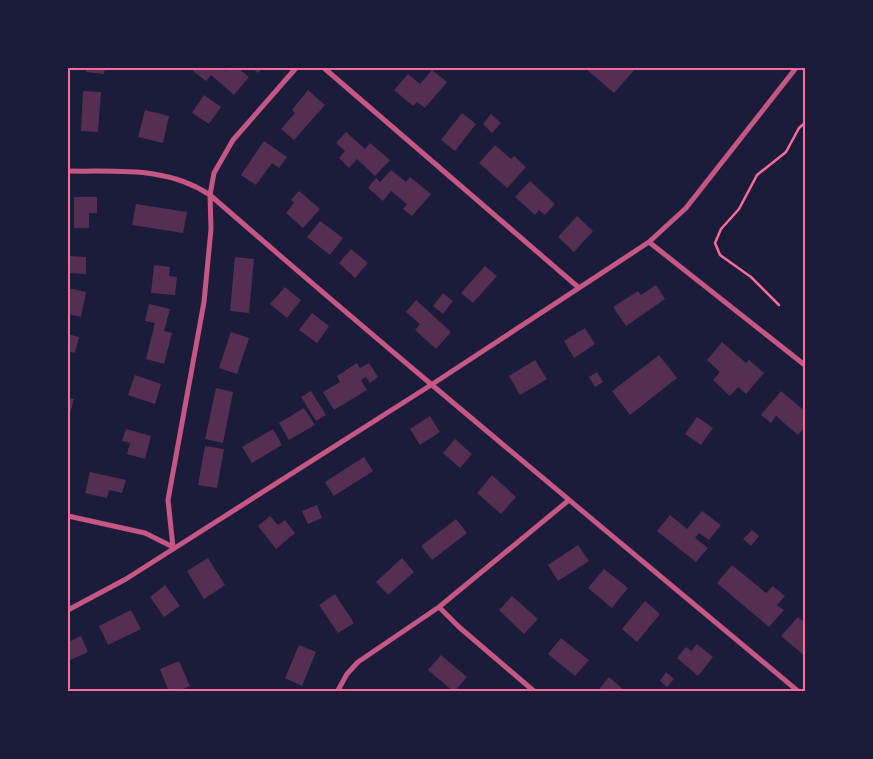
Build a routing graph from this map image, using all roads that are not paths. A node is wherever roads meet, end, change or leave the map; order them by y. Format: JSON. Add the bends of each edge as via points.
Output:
{"nodes":[{"id":1,"x":296,"y":68,"type":"edge"},
{"id":2,"x":324,"y":68,"type":"edge"},
{"id":3,"x":796,"y":68,"type":"edge"},
{"id":4,"x":68,"y":171,"type":"edge"},
{"id":5,"x":210,"y":196,"type":"junction"},
{"id":6,"x":648,"y":242,"type":"junction"},
{"id":7,"x":578,"y":287,"type":"junction"},
{"id":8,"x":806,"y":366,"type":"edge"},
{"id":9,"x":431,"y":385,"type":"junction"},
{"id":10,"x":569,"y":500,"type":"junction"},
{"id":11,"x":68,"y":516,"type":"edge"},
{"id":12,"x":173,"y":547,"type":"junction"},
{"id":13,"x":439,"y":607,"type":"junction"},
{"id":14,"x":68,"y":610,"type":"edge"},
{"id":15,"x":337,"y":692,"type":"edge"},
{"id":16,"x":535,"y":692,"type":"edge"},
{"id":17,"x":799,"y":692,"type":"edge"}],
"edges":[{"from":1,"to":5,"type":"street","via":[[222,154],[214,172]]},
{"from":2,"to":7,"type":"street"},
{"from":3,"to":6,"type":"street","via":[[686,208]]},
{"from":4,"to":5,"type":"street","via":[[157,173],[194,185]]},
{"from":5,"to":9,"type":"street"},
{"from":5,"to":12,"type":"street","via":[[211,228],[204,302],[168,500]]},
{"from":6,"to":7,"type":"street"},
{"from":6,"to":8,"type":"street"},
{"from":7,"to":9,"type":"street"},
{"from":9,"to":10,"type":"street"},
{"from":9,"to":12,"type":"street"},
{"from":10,"to":13,"type":"street"},
{"from":10,"to":17,"type":"street"},
{"from":11,"to":12,"type":"street","via":[[145,533]]},
{"from":12,"to":14,"type":"street","via":[[126,579]]},
{"from":13,"to":15,"type":"street","via":[[358,662]]},
{"from":13,"to":16,"type":"street"}]}
